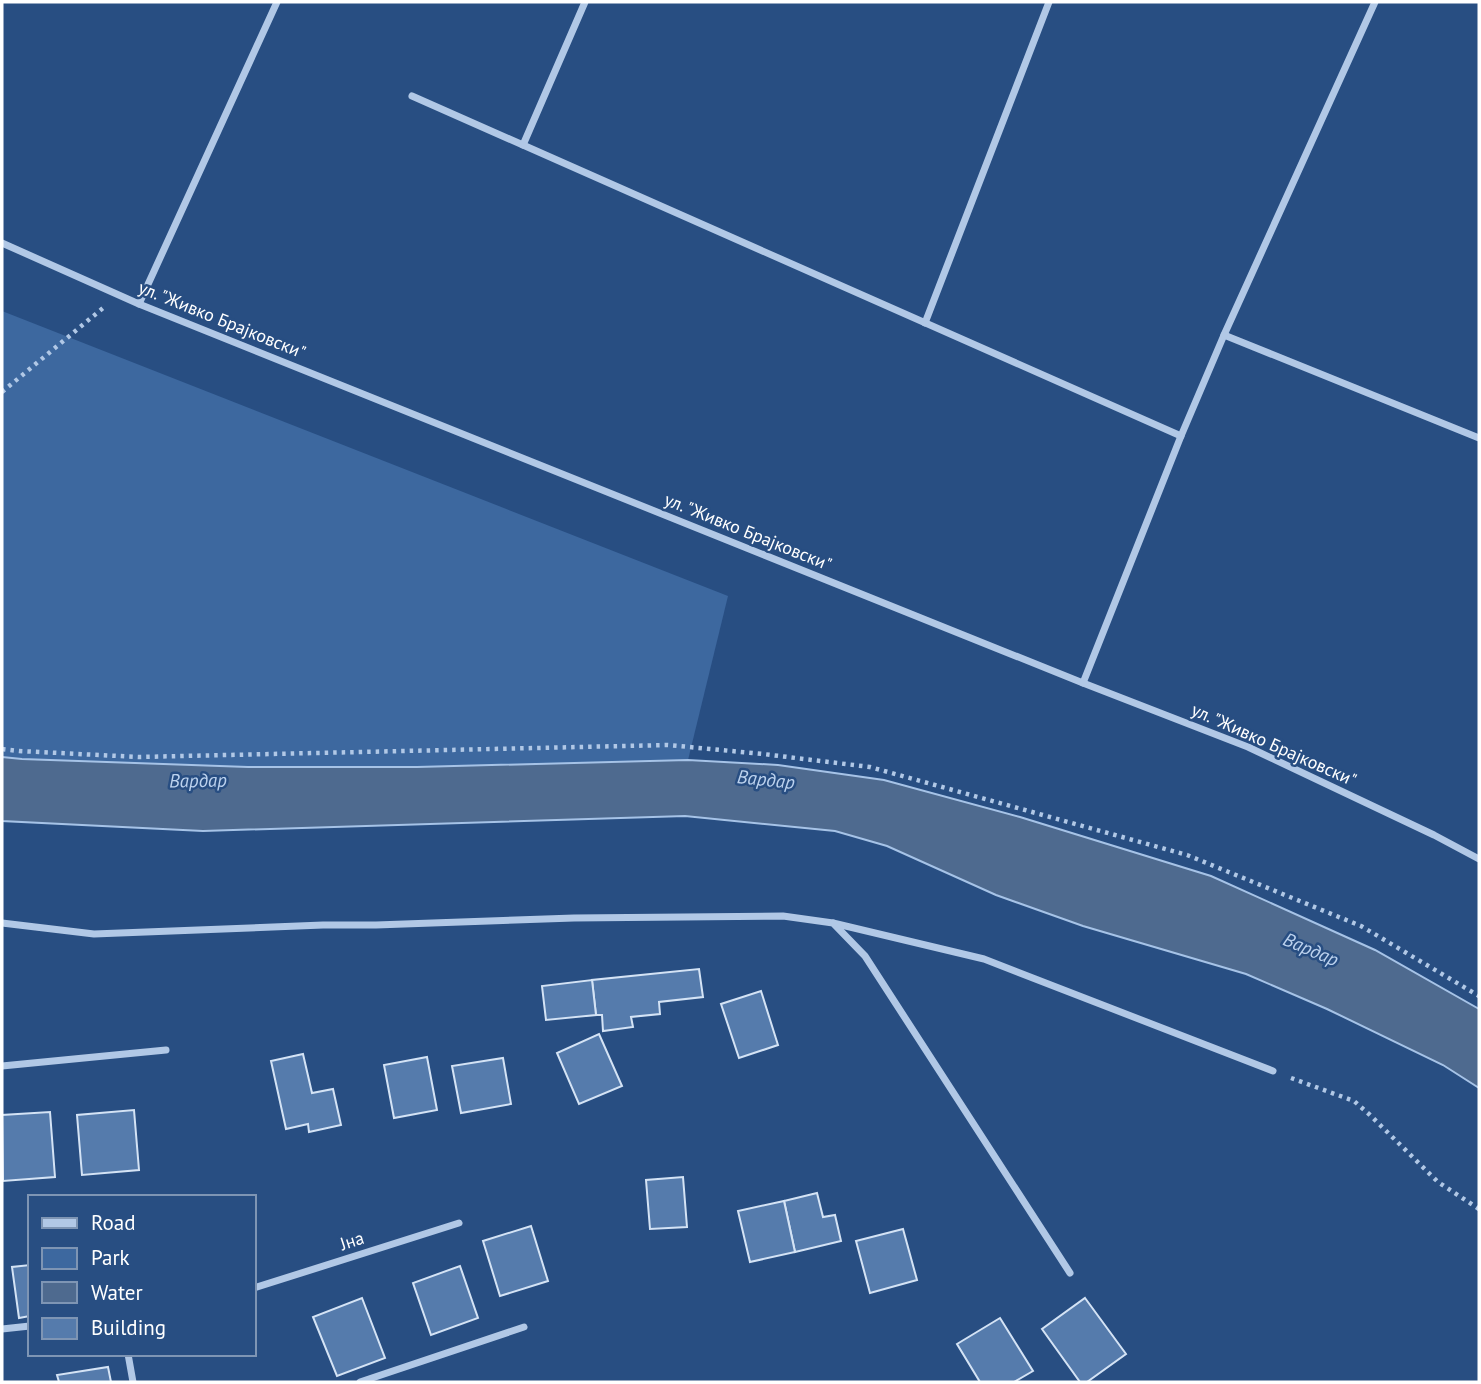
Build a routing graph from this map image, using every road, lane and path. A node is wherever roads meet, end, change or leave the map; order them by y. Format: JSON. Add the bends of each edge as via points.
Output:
{"nodes":[{"id":1,"x":277,"y":2,"type":"edge"},
{"id":2,"x":584,"y":2,"type":"edge"},
{"id":3,"x":1049,"y":2,"type":"edge"},
{"id":4,"x":1375,"y":2,"type":"edge"},
{"id":5,"x":412,"y":96,"type":"dead end"},
{"id":6,"x":523,"y":145,"type":"junction"},
{"id":7,"x":2,"y":243,"type":"edge"},
{"id":8,"x":119,"y":295,"type":"junction"},
{"id":9,"x":139,"y":304,"type":"junction"},
{"id":10,"x":925,"y":323,"type":"junction"},
{"id":11,"x":1224,"y":335,"type":"junction"},
{"id":12,"x":2,"y":392,"type":"edge"},
{"id":13,"x":1181,"y":436,"type":"junction"},
{"id":14,"x":1479,"y":438,"type":"edge"},
{"id":15,"x":1083,"y":683,"type":"junction"},
{"id":16,"x":2,"y":749,"type":"edge"},
{"id":17,"x":1479,"y":859,"type":"edge"},
{"id":18,"x":2,"y":923,"type":"edge"},
{"id":19,"x":833,"y":923,"type":"junction"},
{"id":20,"x":1479,"y":996,"type":"edge"},
{"id":21,"x":166,"y":1050,"type":"dead end"},
{"id":22,"x":2,"y":1066,"type":"edge"},
{"id":23,"x":1273,"y":1071,"type":"joint"},
{"id":24,"x":1479,"y":1209,"type":"edge"},
{"id":25,"x":459,"y":1223,"type":"dead end"},
{"id":26,"x":1070,"y":1273,"type":"dead end"},
{"id":27,"x":256,"y":1287,"type":"edge"},
{"id":28,"x":28,"y":1326,"type":"edge"},
{"id":29,"x":524,"y":1327,"type":"dead end"},
{"id":30,"x":2,"y":1329,"type":"edge"},
{"id":31,"x":128,"y":1356,"type":"edge"},
{"id":32,"x":133,"y":1382,"type":"edge"},
{"id":33,"x":360,"y":1382,"type":"edge"}],
"edges":[{"from":1,"to":9,"type":"street"},
{"from":2,"to":6,"type":"street"},
{"from":3,"to":10,"type":"street"},
{"from":4,"to":11,"type":"street"},
{"from":5,"to":6,"type":"street"},
{"from":6,"to":10,"type":"street"},
{"from":7,"to":8,"type":"street","name":"ул. \"Живко Брајковски\""},
{"from":8,"to":9,"type":"street","name":"ул. \"Живко Брајковски\""},
{"from":8,"to":12,"type":"path"},
{"from":9,"to":15,"type":"street","name":"ул. \"Живко Брајковски\""},
{"from":10,"to":13,"type":"street"},
{"from":11,"to":13,"type":"street"},
{"from":11,"to":14,"type":"street"},
{"from":13,"to":15,"type":"street"},
{"from":15,"to":17,"type":"street","name":"ул. \"Живко Брајковски\"","via":[[1248,747]]},
{"from":16,"to":20,"type":"path","via":[[139,757],[668,746],[870,767],[1187,855],[1361,926]]},
{"from":18,"to":19,"type":"street","via":[[94,934],[574,918],[783,916]]},
{"from":19,"to":23,"type":"street","via":[[984,959]]},
{"from":19,"to":26,"type":"street","via":[[865,956]]},
{"from":21,"to":22,"type":"street"},
{"from":23,"to":24,"type":"path","via":[[1354,1101],[1438,1182]]},
{"from":25,"to":27,"type":"street","name":"Јна"},
{"from":28,"to":30,"type":"street"},
{"from":29,"to":33,"type":"street"},
{"from":31,"to":32,"type":"street"}]}
